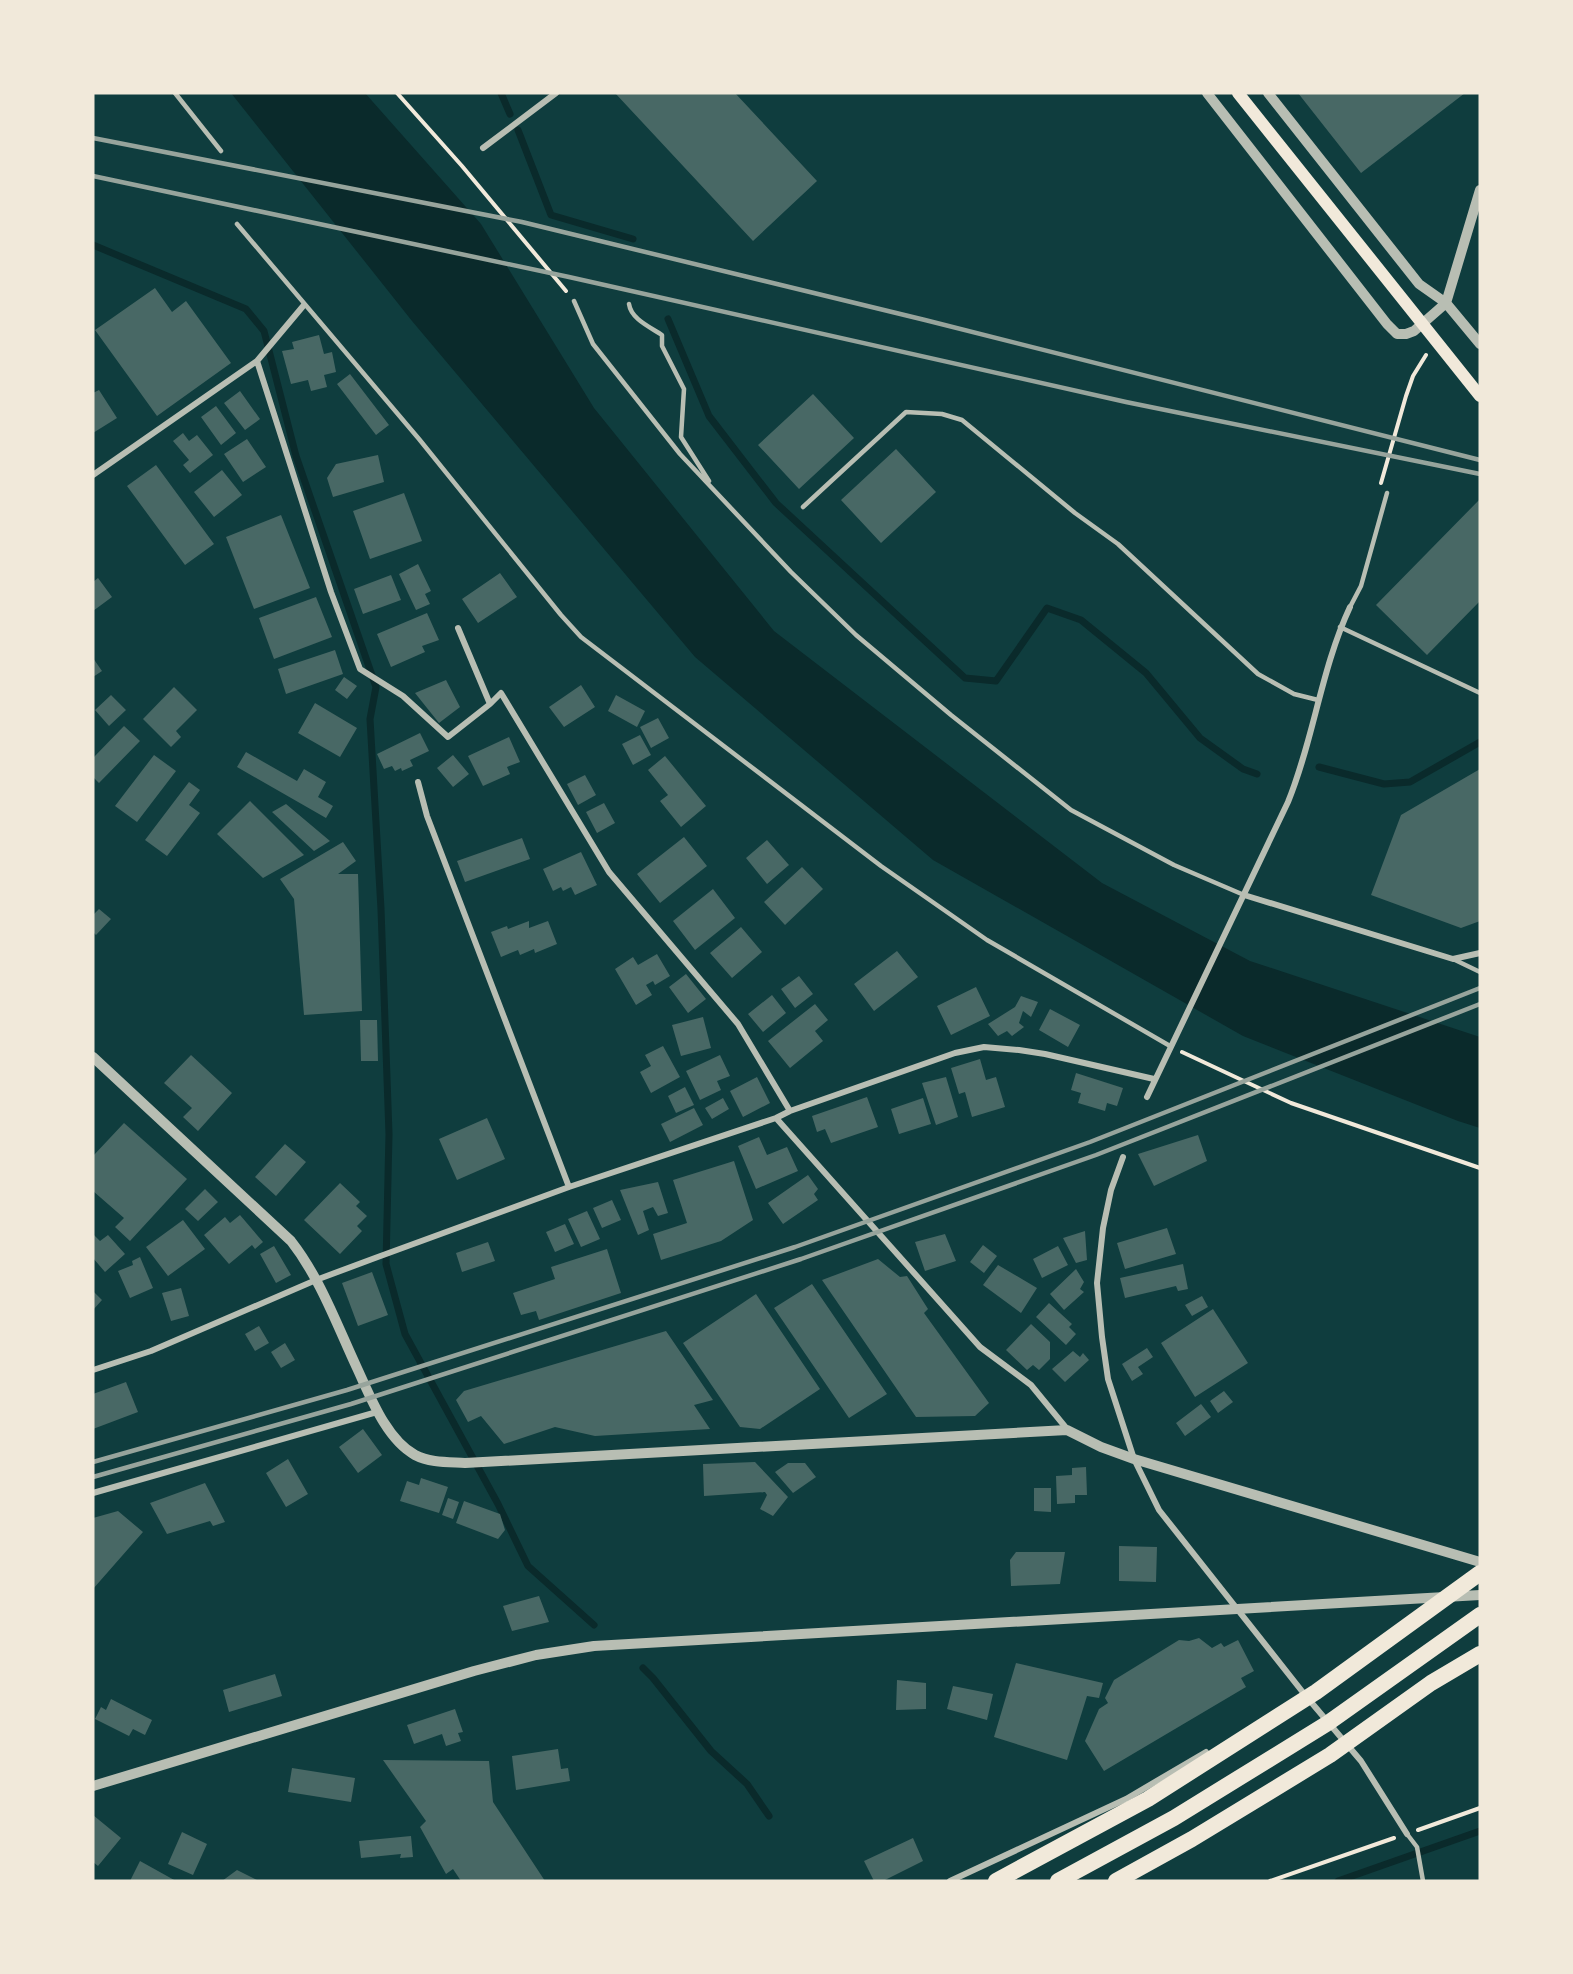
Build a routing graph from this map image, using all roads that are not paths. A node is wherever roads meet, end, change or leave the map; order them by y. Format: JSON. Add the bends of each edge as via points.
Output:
{"nodes":[{"id":1,"x":175,"y":93,"type":"edge"},
{"id":2,"x":556,"y":93,"type":"edge"},
{"id":3,"x":1207,"y":93,"type":"edge"},
{"id":4,"x":1238,"y":93,"type":"edge"},
{"id":5,"x":1268,"y":93,"type":"edge"},
{"id":6,"x":483,"y":148,"type":"dead end"},
{"id":7,"x":221,"y":151,"type":"dead end"},
{"id":8,"x":1480,"y":190,"type":"edge"},
{"id":9,"x":237,"y":224,"type":"dead end"},
{"id":10,"x":574,"y":301,"type":"road end"},
{"id":11,"x":1446,"y":303,"type":"junction"},
{"id":12,"x":304,"y":304,"type":"junction"},
{"id":13,"x":629,"y":304,"type":"dead end"},
{"id":14,"x":1480,"y":344,"type":"edge"},
{"id":15,"x":259,"y":358,"type":"junction"},
{"id":16,"x":1480,"y":396,"type":"edge"},
{"id":17,"x":93,"y":475,"type":"edge"},
{"id":18,"x":713,"y":489,"type":"junction"},
{"id":19,"x":1387,"y":493,"type":"dead end"},
{"id":20,"x":803,"y":507,"type":"dead end"},
{"id":21,"x":1350,"y":607,"type":"joint"},
{"id":22,"x":1340,"y":627,"type":"junction"},
{"id":23,"x":458,"y":628,"type":"dead end"},
{"id":24,"x":1480,"y":693,"type":"edge"},
{"id":25,"x":1318,"y":700,"type":"junction"},
{"id":26,"x":490,"y":704,"type":"junction"},
{"id":27,"x":418,"y":782,"type":"dead end"},
{"id":28,"x":1245,"y":895,"type":"junction"},
{"id":29,"x":1480,"y":953,"type":"edge"},
{"id":30,"x":1453,"y":959,"type":"junction"},
{"id":31,"x":1480,"y":972,"type":"edge"},
{"id":32,"x":1170,"y":1046,"type":"junction"},
{"id":33,"x":93,"y":1057,"type":"edge"},
{"id":34,"x":1154,"y":1078,"type":"junction"},
{"id":35,"x":1147,"y":1097,"type":"dead end"},
{"id":36,"x":790,"y":1111,"type":"junction"},
{"id":37,"x":776,"y":1118,"type":"junction"},
{"id":38,"x":1124,"y":1157,"type":"dead end"},
{"id":39,"x":569,"y":1187,"type":"junction"},
{"id":40,"x":316,"y":1280,"type":"junction"},
{"id":41,"x":93,"y":1370,"type":"edge"},
{"id":42,"x":377,"y":1412,"type":"junction"},
{"id":43,"x":1068,"y":1430,"type":"junction"},
{"id":44,"x":1134,"y":1459,"type":"junction"},
{"id":45,"x":93,"y":1493,"type":"edge"},
{"id":46,"x":1480,"y":1562,"type":"edge"},
{"id":47,"x":1480,"y":1573,"type":"edge"},
{"id":48,"x":1480,"y":1595,"type":"edge"},
{"id":49,"x":1237,"y":1609,"type":"junction"},
{"id":50,"x":1480,"y":1615,"type":"edge"},
{"id":51,"x":1480,"y":1654,"type":"edge"},
{"id":52,"x":1305,"y":1695,"type":"junction"},
{"id":53,"x":93,"y":1786,"type":"edge"},
{"id":54,"x":1407,"y":1833,"type":"joint"},
{"id":55,"x":950,"y":1881,"type":"edge"},
{"id":56,"x":996,"y":1881,"type":"edge"},
{"id":57,"x":1058,"y":1881,"type":"edge"},
{"id":58,"x":1116,"y":1881,"type":"edge"},
{"id":59,"x":1423,"y":1881,"type":"edge"}],
"edges":[{"from":1,"to":7,"type":"lane"},
{"from":2,"to":6,"type":"street"},
{"from":3,"to":11,"type":"street","via":[[1397,334],[1414,331]]},
{"from":4,"to":16,"type":"main road"},
{"from":5,"to":11,"type":"street","via":[[1419,284]]},
{"from":8,"to":11,"type":"street"},
{"from":9,"to":12,"type":"lane"},
{"from":10,"to":18,"type":"lane","via":[[593,344],[680,454]]},
{"from":11,"to":14,"type":"street"},
{"from":12,"to":15,"type":"street"},
{"from":12,"to":32,"type":"lane","via":[[581,637],[881,866],[968,927]]},
{"from":13,"to":18,"type":"lane","via":[[635,317],[662,335],[662,346],[684,389],[681,437]]},
{"from":15,"to":17,"type":"street"},
{"from":15,"to":26,"type":"street","via":[[331,592],[360,669],[403,696],[448,737]]},
{"from":18,"to":28,"type":"lane","via":[[856,636],[1071,810],[1174,865]]},
{"from":19,"to":21,"type":"lane","via":[[1361,586]]},
{"from":20,"to":25,"type":"lane","via":[[906,412],[942,414],[962,420],[1118,544],[1258,674],[1294,694]]},
{"from":21,"to":22,"type":"street"},
{"from":22,"to":24,"type":"lane"},
{"from":22,"to":25,"type":"street"},
{"from":23,"to":26,"type":"street"},
{"from":25,"to":28,"type":"street","via":[[1295,784]]},
{"from":26,"to":36,"type":"street","via":[[501,693],[609,872],[738,1024]]},
{"from":27,"to":39,"type":"street","via":[[427,816]]},
{"from":28,"to":30,"type":"street"},
{"from":28,"to":32,"type":"street"},
{"from":29,"to":30,"type":"street"},
{"from":30,"to":31,"type":"lane"},
{"from":32,"to":34,"type":"street"},
{"from":33,"to":40,"type":"street","via":[[291,1240]]},
{"from":34,"to":35,"type":"street"},
{"from":34,"to":36,"type":"street","via":[[1045,1054],[984,1047],[955,1053]]},
{"from":36,"to":37,"type":"street"},
{"from":37,"to":39,"type":"street"},
{"from":37,"to":43,"type":"street","via":[[980,1347],[1031,1385]]},
{"from":38,"to":44,"type":"street","via":[[1111,1190],[1097,1283],[1108,1379]]},
{"from":39,"to":40,"type":"street"},
{"from":40,"to":41,"type":"street","via":[[151,1351]]},
{"from":40,"to":42,"type":"street"},
{"from":42,"to":43,"type":"street","via":[[399,1442],[416,1455],[438,1462],[465,1463]]},
{"from":42,"to":45,"type":"street"},
{"from":43,"to":44,"type":"street"},
{"from":44,"to":46,"type":"street"},
{"from":44,"to":49,"type":"street","via":[[1159,1510]]},
{"from":47,"to":56,"type":"highway","via":[[1316,1692],[1148,1799]]},
{"from":48,"to":49,"type":"street"},
{"from":49,"to":52,"type":"street"},
{"from":49,"to":53,"type":"street","via":[[594,1646],[474,1671]]},
{"from":50,"to":57,"type":"highway","via":[[1328,1723],[1174,1818]]},
{"from":51,"to":58,"type":"highway","via":[[1431,1683],[1330,1755]]},
{"from":52,"to":54,"type":"street","via":[[1361,1761]]},
{"from":52,"to":55,"type":"street","via":[[1126,1799]]},
{"from":54,"to":59,"type":"lane","via":[[1417,1847]]}]}
